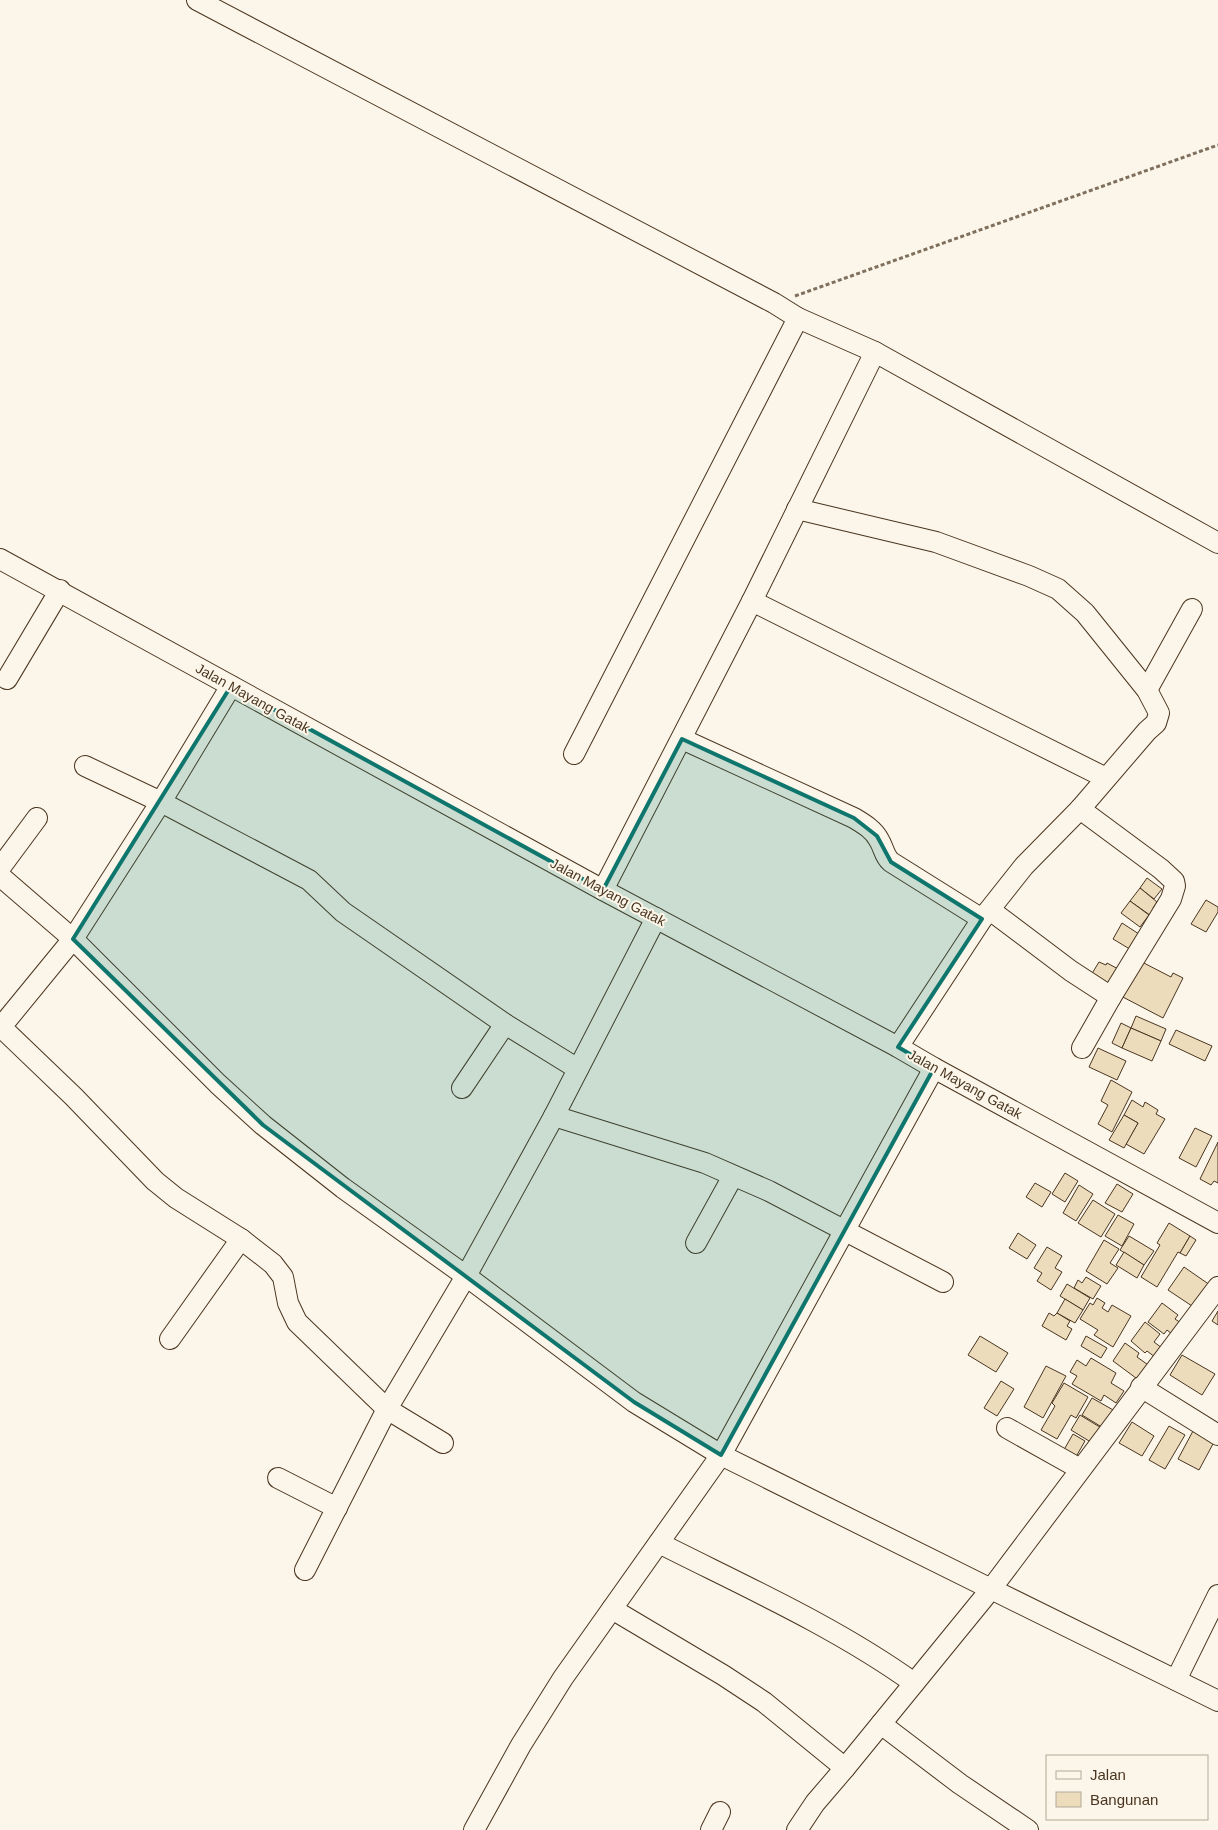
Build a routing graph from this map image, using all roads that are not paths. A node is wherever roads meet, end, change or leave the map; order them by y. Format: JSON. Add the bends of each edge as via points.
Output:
{"nodes":[{"id":1,"x":197,"y":0,"type":"edge"},
{"id":2,"x":798,"y":318,"type":"junction"},
{"id":3,"x":875,"y":352,"type":"junction"},
{"id":4,"x":797,"y":509,"type":"junction"},
{"id":5,"x":1218,"y":543,"type":"edge"},
{"id":6,"x":0,"y":559,"type":"edge"},
{"id":7,"x":60,"y":590,"type":"junction"},
{"id":8,"x":752,"y":601,"type":"junction"},
{"id":9,"x":1192,"y":609,"type":"dead end"},
{"id":10,"x":7,"y":680,"type":"dead end"},
{"id":11,"x":231,"y":686,"type":"junction"},
{"id":12,"x":1147,"y":690,"type":"junction"},
{"id":13,"x":682,"y":739,"type":"junction"},
{"id":14,"x":574,"y":754,"type":"dead end"},
{"id":15,"x":85,"y":766,"type":"dead end"},
{"id":16,"x":1106,"y":778,"type":"junction"},
{"id":17,"x":161,"y":802,"type":"junction"},
{"id":18,"x":1080,"y":809,"type":"junction"},
{"id":19,"x":37,"y":818,"type":"dead end"},
{"id":20,"x":0,"y":868,"type":"edge"},
{"id":21,"x":0,"y":876,"type":"edge"},
{"id":22,"x":603,"y":890,"type":"junction"},
{"id":23,"x":986,"y":914,"type":"junction"},
{"id":24,"x":656,"y":918,"type":"junction"},
{"id":25,"x":73,"y":939,"type":"junction"},
{"id":26,"x":1111,"y":997,"type":"junction"},
{"id":27,"x":505,"y":1024,"type":"junction"},
{"id":28,"x":1,"y":1028,"type":"edge"},
{"id":29,"x":898,"y":1047,"type":"junction"},
{"id":30,"x":1082,"y":1048,"type":"dead end"},
{"id":31,"x":934,"y":1068,"type":"junction"},
{"id":32,"x":578,"y":1070,"type":"junction"},
{"id":33,"x":462,"y":1088,"type":"dead end"},
{"id":34,"x":554,"y":1116,"type":"junction"},
{"id":35,"x":733,"y":1176,"type":"junction"},
{"id":36,"x":1218,"y":1223,"type":"edge"},
{"id":37,"x":845,"y":1231,"type":"junction"},
{"id":38,"x":241,"y":1239,"type":"junction"},
{"id":39,"x":696,"y":1243,"type":"dead end"},
{"id":40,"x":466,"y":1276,"type":"junction"},
{"id":41,"x":943,"y":1282,"type":"dead end"},
{"id":42,"x":1218,"y":1287,"type":"edge"},
{"id":43,"x":170,"y":1339,"type":"dead end"},
{"id":44,"x":1141,"y":1388,"type":"junction"},
{"id":45,"x":387,"y":1410,"type":"junction"},
{"id":46,"x":1007,"y":1428,"type":"dead end"},
{"id":47,"x":1218,"y":1435,"type":"edge"},
{"id":48,"x":443,"y":1442,"type":"dead end"},
{"id":49,"x":720,"y":1455,"type":"junction"},
{"id":50,"x":1080,"y":1469,"type":"junction"},
{"id":51,"x":278,"y":1478,"type":"dead end"},
{"id":52,"x":337,"y":1508,"type":"junction"},
{"id":53,"x":659,"y":1543,"type":"junction"},
{"id":54,"x":305,"y":1570,"type":"dead end"},
{"id":55,"x":990,"y":1588,"type":"junction"},
{"id":56,"x":1218,"y":1596,"type":"edge"},
{"id":57,"x":612,"y":1609,"type":"junction"},
{"id":58,"x":1176,"y":1680,"type":"junction"},
{"id":59,"x":914,"y":1683,"type":"junction"},
{"id":60,"x":1218,"y":1701,"type":"edge"},
{"id":61,"x":881,"y":1724,"type":"junction"},
{"id":62,"x":845,"y":1768,"type":"junction"},
{"id":63,"x":720,"y":1812,"type":"dead end"},
{"id":64,"x":474,"y":1830,"type":"edge"},
{"id":65,"x":711,"y":1830,"type":"edge"},
{"id":66,"x":797,"y":1830,"type":"edge"},
{"id":67,"x":1028,"y":1830,"type":"edge"}],
"edges":[{"from":1,"to":2,"type":"street"},
{"from":2,"to":3,"type":"street"},
{"from":2,"to":14,"type":"street"},
{"from":3,"to":4,"type":"street"},
{"from":3,"to":5,"type":"street"},
{"from":4,"to":8,"type":"street"},
{"from":4,"to":12,"type":"street","via":[[936,542],[1058,589],[1086,613]]},
{"from":6,"to":7,"type":"street","name":"Jalan Mayang Gatak"},
{"from":7,"to":10,"type":"street"},
{"from":7,"to":11,"type":"street","name":"Jalan Mayang Gatak"},
{"from":8,"to":13,"type":"street"},
{"from":8,"to":16,"type":"street"},
{"from":9,"to":12,"type":"street"},
{"from":11,"to":17,"type":"street"},
{"from":11,"to":22,"type":"street","name":"Jalan Mayang Gatak"},
{"from":12,"to":16,"type":"street","via":[[1159,712],[1158,720]]},
{"from":13,"to":22,"type":"street"},
{"from":13,"to":23,"type":"street","via":[[854,818],[876,836],[884,855],[891,862]]},
{"from":15,"to":17,"type":"street"},
{"from":16,"to":18,"type":"street"},
{"from":17,"to":25,"type":"street"},
{"from":17,"to":27,"type":"street","via":[[309,880],[343,912]]},
{"from":18,"to":23,"type":"street","via":[[1024,866]]},
{"from":18,"to":26,"type":"street","via":[[1162,869],[1175,886],[1171,899]]},
{"from":19,"to":20,"type":"street"},
{"from":21,"to":25,"type":"street"},
{"from":22,"to":24,"type":"street","name":"Jalan Mayang Gatak"},
{"from":23,"to":26,"type":"street"},
{"from":23,"to":29,"type":"street"},
{"from":24,"to":29,"type":"street","name":"Jalan Mayang Gatak"},
{"from":24,"to":32,"type":"street"},
{"from":25,"to":28,"type":"street"},
{"from":25,"to":40,"type":"street","via":[[263,1126]]},
{"from":26,"to":30,"type":"street"},
{"from":27,"to":32,"type":"street"},
{"from":27,"to":33,"type":"street"},
{"from":28,"to":38,"type":"street","via":[[156,1181],[176,1198]]},
{"from":29,"to":31,"type":"street","name":"Jalan Mayang Gatak"},
{"from":31,"to":36,"type":"street","name":"Jalan Mayang Gatak"},
{"from":31,"to":37,"type":"street"},
{"from":32,"to":34,"type":"street"},
{"from":34,"to":35,"type":"street","via":[[686,1157]]},
{"from":34,"to":40,"type":"street"},
{"from":35,"to":37,"type":"street"},
{"from":35,"to":39,"type":"street"},
{"from":37,"to":41,"type":"street"},
{"from":37,"to":49,"type":"street"},
{"from":38,"to":43,"type":"street"},
{"from":38,"to":45,"type":"street","via":[[273,1264],[283,1277],[288,1302],[298,1322]]},
{"from":40,"to":45,"type":"street"},
{"from":40,"to":49,"type":"street","via":[[634,1402]]},
{"from":42,"to":44,"type":"street"},
{"from":44,"to":47,"type":"street"},
{"from":44,"to":50,"type":"street"},
{"from":45,"to":48,"type":"street"},
{"from":45,"to":52,"type":"street"},
{"from":46,"to":50,"type":"street"},
{"from":49,"to":53,"type":"street"},
{"from":49,"to":55,"type":"street"},
{"from":50,"to":55,"type":"street"},
{"from":51,"to":52,"type":"street"},
{"from":52,"to":54,"type":"street"},
{"from":53,"to":57,"type":"street"},
{"from":53,"to":59,"type":"street","via":[[823,1627]]},
{"from":55,"to":58,"type":"street"},
{"from":55,"to":59,"type":"street"},
{"from":56,"to":58,"type":"street"},
{"from":57,"to":62,"type":"street","via":[[764,1702]]},
{"from":57,"to":64,"type":"street","via":[[558,1685]]},
{"from":58,"to":60,"type":"street"},
{"from":59,"to":61,"type":"street"},
{"from":61,"to":62,"type":"street"},
{"from":61,"to":67,"type":"street"},
{"from":62,"to":66,"type":"street"},
{"from":63,"to":65,"type":"street"}]}
